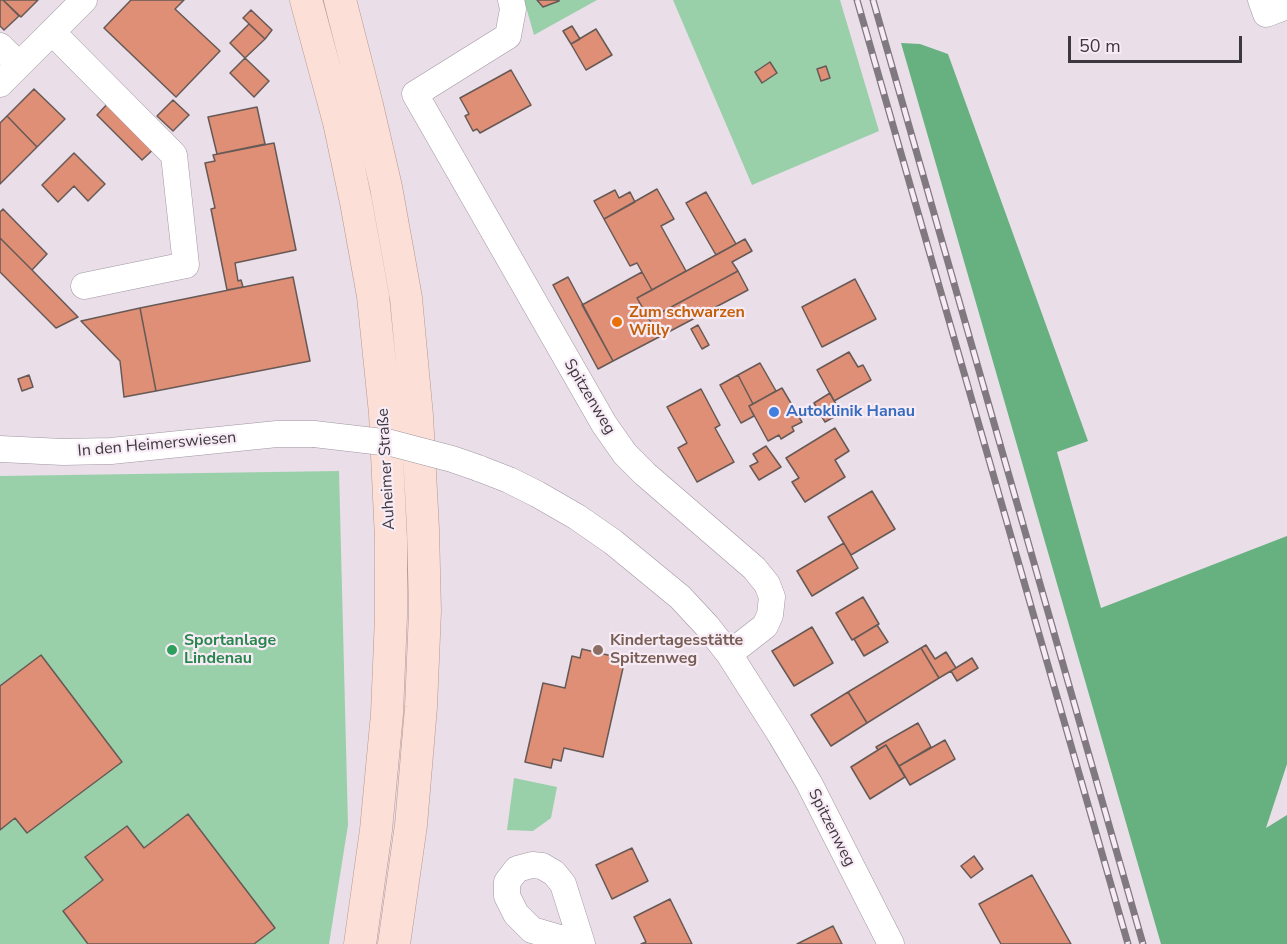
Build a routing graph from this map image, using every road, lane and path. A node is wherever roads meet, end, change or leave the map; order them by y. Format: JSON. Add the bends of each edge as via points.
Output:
{"nodes":[{"id":1,"x":84,"y":0,"type":"edge"},
{"id":2,"x":306,"y":0,"type":"edge"},
{"id":3,"x":340,"y":0,"type":"edge"},
{"id":4,"x":511,"y":0,"type":"edge"},
{"id":5,"x":1261,"y":0,"type":"edge"},
{"id":6,"x":1287,"y":6,"type":"edge"},
{"id":7,"x":52,"y":32,"type":"junction"},
{"id":8,"x":0,"y":46,"type":"edge"},
{"id":9,"x":19,"y":65,"type":"junction"},
{"id":10,"x":0,"y":84,"type":"edge"},
{"id":11,"x":84,"y":286,"type":"dead end"},
{"id":12,"x":0,"y":449,"type":"edge"},
{"id":13,"x":478,"y":468,"type":"joint"},
{"id":14,"x":729,"y":654,"type":"junction"},
{"id":15,"x":360,"y":944,"type":"edge"},
{"id":16,"x":394,"y":944,"type":"edge"},
{"id":17,"x":891,"y":944,"type":"edge"}],
"edges":[{"from":1,"to":7,"type":"street"},
{"from":2,"to":15,"type":"main road","name":"Auheimer Straße","via":[[356,202],[373,296],[385,413],[391,594],[387,714]]},
{"from":3,"to":16,"type":"main road","name":"Auheimer Straße","via":[[386,187],[406,298],[417,416],[425,612],[422,706]]},
{"from":4,"to":14,"type":"street","name":"Spitzenweg","via":[[508,36],[415,93],[604,424],[625,454],[754,568],[767,584],[772,597],[765,626]]},
{"from":5,"to":6,"type":"street","via":[[1266,14]]},
{"from":7,"to":9,"type":"street"},
{"from":7,"to":11,"type":"street","via":[[174,155],[186,265]]},
{"from":8,"to":9,"type":"street"},
{"from":9,"to":10,"type":"street"},
{"from":12,"to":13,"type":"street","name":"In den Heimerswiesen","bridge":true,"via":[[111,451],[277,434],[314,434],[391,443]]},
{"from":13,"to":14,"type":"street","name":"Spitzenweg","via":[[537,494],[613,542],[680,597]]},
{"from":14,"to":17,"type":"street","name":"Spitzenweg","via":[[809,783]]}]}
